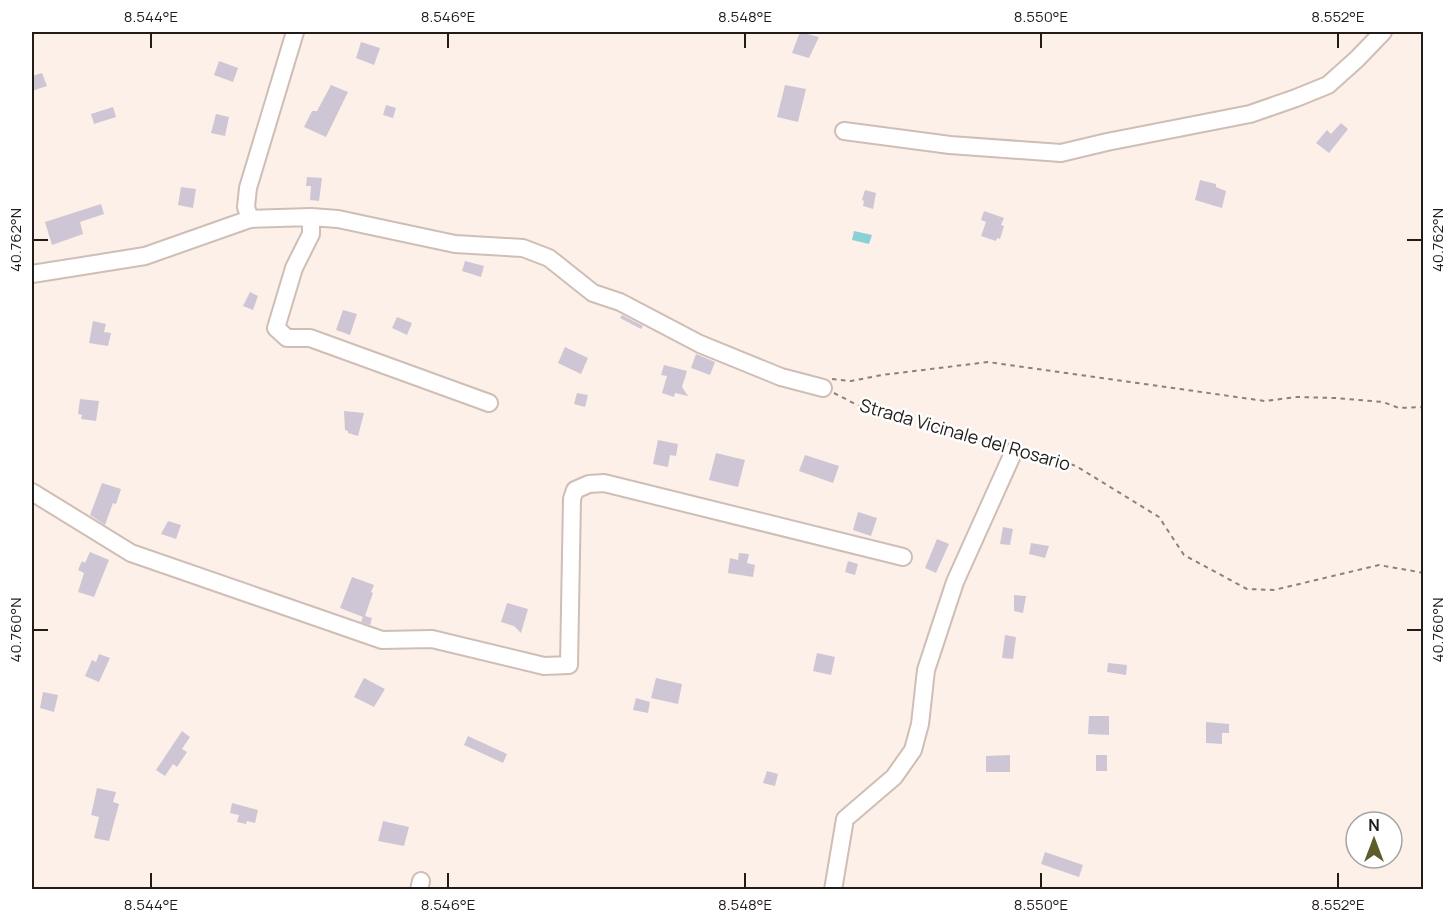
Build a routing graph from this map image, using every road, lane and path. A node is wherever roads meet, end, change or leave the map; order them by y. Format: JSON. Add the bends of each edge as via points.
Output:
{"nodes":[{"id":1,"x":295,"y":32,"type":"edge"},
{"id":2,"x":1383,"y":32,"type":"edge"},
{"id":3,"x":844,"y":131,"type":"dead end"},
{"id":4,"x":310,"y":217,"type":"junction"},
{"id":5,"x":250,"y":219,"type":"junction"},
{"id":6,"x":32,"y":274,"type":"edge"},
{"id":7,"x":827,"y":383,"type":"junction"},
{"id":8,"x":489,"y":403,"type":"dead end"},
{"id":9,"x":1424,"y":407,"type":"edge"},
{"id":10,"x":1014,"y":451,"type":"junction"},
{"id":11,"x":32,"y":492,"type":"edge"},
{"id":12,"x":903,"y":557,"type":"dead end"},
{"id":13,"x":1424,"y":573,"type":"edge"},
{"id":14,"x":833,"y":890,"type":"edge"}],
"edges":[{"from":1,"to":5,"type":"street","via":[[248,188],[246,207]]},
{"from":2,"to":3,"type":"street","via":[[1328,85],[1296,98],[1250,114],[1061,153]]},
{"from":4,"to":5,"type":"street"},
{"from":4,"to":7,"type":"street","via":[[338,219],[456,244],[524,248],[549,258],[593,293],[620,302],[700,344],[781,377]]},
{"from":4,"to":8,"type":"street","via":[[310,234],[294,268],[276,328],[287,338],[310,338]]},
{"from":5,"to":6,"type":"street","via":[[145,256]]},
{"from":7,"to":9,"type":"path","via":[[988,362],[1264,401],[1335,398],[1383,402],[1399,408]]},
{"from":7,"to":10,"type":"path","name":"Strada Vicinale del Rosario","via":[[861,407]]},
{"from":10,"to":13,"type":"path","name":"Strada Vicinale del Rosario","via":[[1022,448],[1076,466],[1159,517],[1184,555],[1247,589],[1274,590],[1379,565]]},
{"from":10,"to":14,"type":"street","via":[[955,582],[926,670],[913,750],[894,777],[845,819]]},
{"from":11,"to":12,"type":"street","via":[[131,553],[361,633],[382,640],[432,639],[544,666],[569,665],[572,499],[575,490],[589,484],[604,483]]}]}
